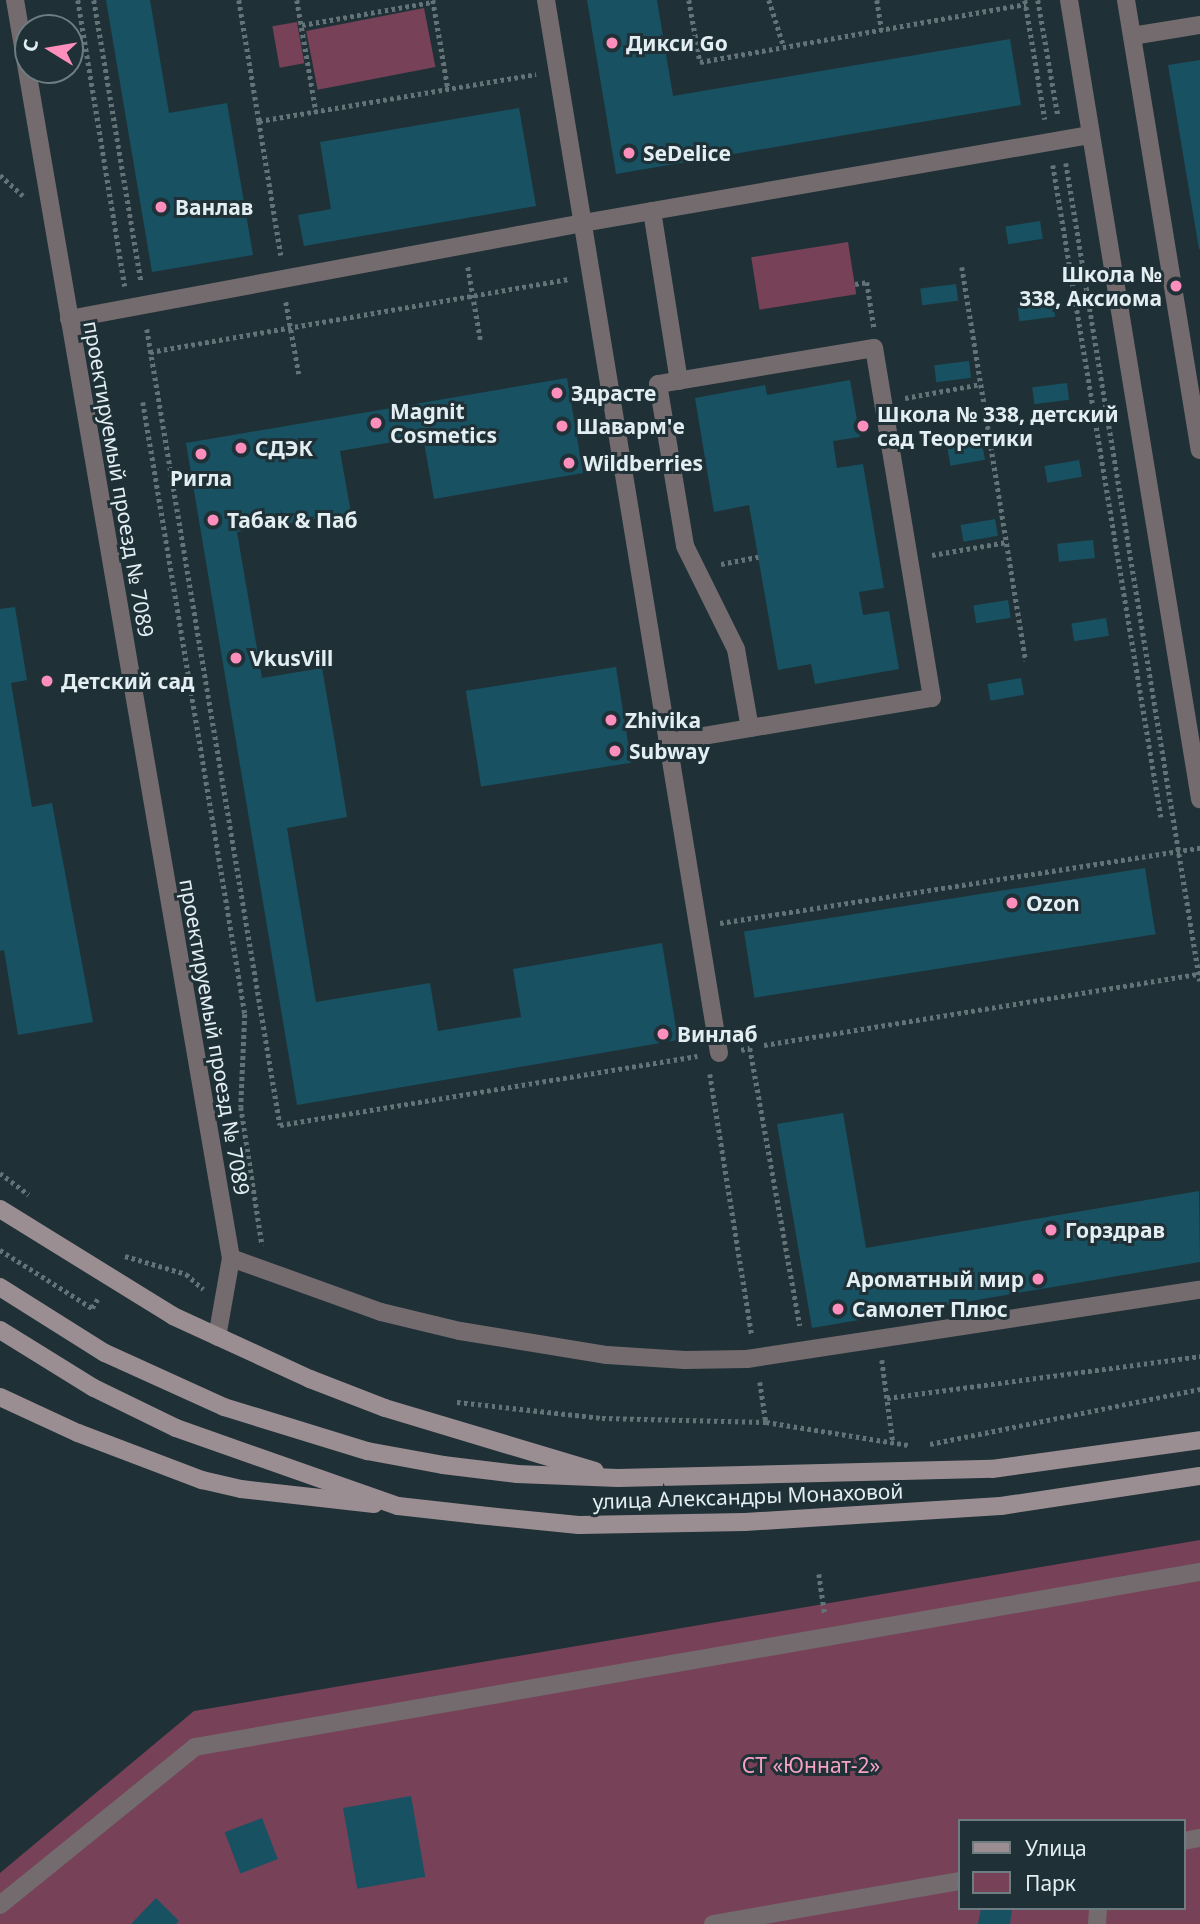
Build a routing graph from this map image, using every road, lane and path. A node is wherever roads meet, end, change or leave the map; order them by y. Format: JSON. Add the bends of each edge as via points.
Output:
{"nodes":[{"id":1,"x":15,"y":0,"type":"edge"},
{"id":2,"x":78,"y":0,"type":"edge"},
{"id":3,"x":94,"y":0,"type":"edge"},
{"id":4,"x":239,"y":0,"type":"edge"},
{"id":5,"x":297,"y":0,"type":"edge"},
{"id":6,"x":546,"y":0,"type":"edge"},
{"id":7,"x":689,"y":0,"type":"edge"},
{"id":8,"x":769,"y":0,"type":"edge"},
{"id":9,"x":877,"y":0,"type":"edge"},
{"id":10,"x":1038,"y":0,"type":"edge"},
{"id":11,"x":1069,"y":0,"type":"edge"},
{"id":12,"x":1126,"y":0,"type":"edge"},
{"id":13,"x":433,"y":1,"type":"edge"},
{"id":14,"x":1025,"y":2,"type":"edge"},
{"id":15,"x":302,"y":25,"type":"junction"},
{"id":16,"x":1200,"y":25,"type":"edge"},
{"id":17,"x":882,"y":30,"type":"junction"},
{"id":18,"x":1132,"y":36,"type":"junction"},
{"id":19,"x":784,"y":47,"type":"junction"},
{"id":20,"x":558,"y":70,"type":"junction"},
{"id":21,"x":448,"y":89,"type":"junction"},
{"id":22,"x":316,"y":111,"type":"junction"},
{"id":23,"x":259,"y":121,"type":"junction"},
{"id":24,"x":1090,"y":135,"type":"junction"},
{"id":25,"x":1056,"y":141,"type":"junction"},
{"id":26,"x":652,"y":211,"type":"junction"},
{"id":27,"x":583,"y":223,"type":"junction"},
{"id":28,"x":464,"y":245,"type":"junction"},
{"id":29,"x":962,"y":267,"type":"dead end"},
{"id":30,"x":592,"y":275,"type":"junction"},
{"id":31,"x":282,"y":279,"type":"junction"},
{"id":32,"x":855,"y":284,"type":"dead end"},
{"id":33,"x":473,"y":296,"type":"junction"},
{"id":34,"x":136,"y":306,"type":"junction"},
{"id":35,"x":69,"y":319,"type":"junction"},
{"id":36,"x":291,"y":328,"type":"junction"},
{"id":37,"x":481,"y":342,"type":"dead end"},
{"id":38,"x":874,"y":348,"type":"junction"},
{"id":39,"x":299,"y":374,"type":"dead end"},
{"id":40,"x":679,"y":381,"type":"junction"},
{"id":41,"x":981,"y":384,"type":"junction"},
{"id":42,"x":883,"y":401,"type":"junction"},
{"id":43,"x":143,"y":402,"type":"dead end"},
{"id":44,"x":1200,"y":450,"type":"edge"},
{"id":45,"x":1007,"y":542,"type":"junction"},
{"id":46,"x":909,"y":559,"type":"junction"},
{"id":47,"x":1026,"y":661,"type":"dead end"},
{"id":48,"x":750,"y":728,"type":"junction"},
{"id":49,"x":668,"y":742,"type":"junction"},
{"id":50,"x":1200,"y":799,"type":"edge"},
{"id":51,"x":1161,"y":817,"type":"dead end"},
{"id":52,"x":1200,"y":848,"type":"edge"},
{"id":53,"x":1179,"y":851,"type":"junction"},
{"id":54,"x":698,"y":926,"type":"junction"},
{"id":55,"x":1199,"y":974,"type":"edge"},
{"id":56,"x":1200,"y":981,"type":"edge"},
{"id":57,"x":764,"y":1045,"type":"dead end"},
{"id":58,"x":719,"y":1053,"type":"junction"},
{"id":59,"x":0,"y":1173,"type":"edge"},
{"id":60,"x":33,"y":1198,"type":"dead end"},
{"id":61,"x":0,"y":1209,"type":"edge"},
{"id":62,"x":0,"y":1250,"type":"edge"},
{"id":63,"x":123,"y":1255,"type":"dead end"},
{"id":64,"x":231,"y":1258,"type":"junction"},
{"id":65,"x":266,"y":1271,"type":"junction"},
{"id":66,"x":0,"y":1287,"type":"edge"},
{"id":67,"x":1200,"y":1290,"type":"edge"},
{"id":68,"x":224,"y":1306,"type":"junction"},
{"id":69,"x":92,"y":1308,"type":"dead end"},
{"id":70,"x":0,"y":1330,"type":"edge"},
{"id":71,"x":802,"y":1333,"type":"dead end"},
{"id":72,"x":217,"y":1337,"type":"junction"},
{"id":73,"x":880,"y":1338,"type":"junction"},
{"id":74,"x":1200,"y":1356,"type":"edge"},
{"id":75,"x":1200,"y":1389,"type":"edge"},
{"id":76,"x":0,"y":1397,"type":"edge"},
{"id":77,"x":887,"y":1398,"type":"junction"},
{"id":78,"x":443,"y":1400,"type":"dead end"},
{"id":79,"x":1200,"y":1440,"type":"edge"},
{"id":80,"x":892,"y":1442,"type":"junction"},
{"id":81,"x":1200,"y":1476,"type":"edge"},
{"id":82,"x":618,"y":1478,"type":"junction"},
{"id":83,"x":398,"y":1506,"type":"junction"},
{"id":84,"x":1200,"y":1572,"type":"edge"},
{"id":85,"x":819,"y":1574,"type":"dead end"},
{"id":86,"x":831,"y":1636,"type":"junction"},
{"id":87,"x":958,"y":1881,"type":"edge"},
{"id":88,"x":0,"y":1905,"type":"edge"},
{"id":89,"x":713,"y":1924,"type":"edge"}],
"edges":[{"from":1,"to":35,"type":"street","name":"проектируемый проезд № 7089"},
{"from":2,"to":34,"type":"path"},
{"from":3,"to":34,"type":"path"},
{"from":4,"to":23,"type":"path"},
{"from":5,"to":15,"type":"path"},
{"from":6,"to":20,"type":"street"},
{"from":7,"to":19,"type":"path","via":[[700,62]]},
{"from":8,"to":19,"type":"path"},
{"from":9,"to":17,"type":"path"},
{"from":10,"to":25,"type":"path"},
{"from":11,"to":24,"type":"street"},
{"from":12,"to":18,"type":"street"},
{"from":13,"to":15,"type":"path"},
{"from":13,"to":21,"type":"path"},
{"from":14,"to":17,"type":"path"},
{"from":14,"to":25,"type":"path"},
{"from":15,"to":22,"type":"path"},
{"from":16,"to":18,"type":"street"},
{"from":17,"to":19,"type":"path"},
{"from":18,"to":44,"type":"street"},
{"from":20,"to":21,"type":"path"},
{"from":20,"to":27,"type":"street"},
{"from":21,"to":22,"type":"path"},
{"from":22,"to":23,"type":"path"},
{"from":23,"to":31,"type":"path"},
{"from":24,"to":25,"type":"street"},
{"from":24,"to":50,"type":"street"},
{"from":25,"to":26,"type":"street"},
{"from":25,"to":51,"type":"path"},
{"from":25,"to":53,"type":"path"},
{"from":26,"to":27,"type":"street"},
{"from":26,"to":40,"type":"street"},
{"from":27,"to":28,"type":"street"},
{"from":27,"to":30,"type":"street"},
{"from":28,"to":31,"type":"street"},
{"from":28,"to":33,"type":"path"},
{"from":29,"to":41,"type":"path"},
{"from":30,"to":33,"type":"path"},
{"from":30,"to":49,"type":"street"},
{"from":31,"to":34,"type":"street"},
{"from":31,"to":36,"type":"path"},
{"from":32,"to":38,"type":"path","via":[[867,282]]},
{"from":33,"to":36,"type":"path"},
{"from":33,"to":37,"type":"path"},
{"from":34,"to":35,"type":"street"},
{"from":35,"to":64,"type":"street","name":"проектируемый проезд № 7089"},
{"from":36,"to":39,"type":"path"},
{"from":36,"to":58,"type":"path","via":[[150,352],[280,1125]]},
{"from":38,"to":40,"type":"street"},
{"from":38,"to":42,"type":"street"},
{"from":40,"to":48,"type":"street","via":[[659,384],[685,546],[736,649]]},
{"from":41,"to":42,"type":"path"},
{"from":41,"to":45,"type":"path"},
{"from":42,"to":46,"type":"street"},
{"from":43,"to":65,"type":"path","via":[[245,1014],[241,1107]]},
{"from":45,"to":46,"type":"path"},
{"from":45,"to":47,"type":"path"},
{"from":46,"to":48,"type":"street","via":[[932,698]]},
{"from":48,"to":49,"type":"street"},
{"from":49,"to":54,"type":"street"},
{"from":52,"to":53,"type":"path"},
{"from":53,"to":54,"type":"path"},
{"from":53,"to":55,"type":"path"},
{"from":54,"to":58,"type":"street"},
{"from":55,"to":56,"type":"path"},
{"from":55,"to":57,"type":"path"},
{"from":58,"to":71,"type":"path","via":[[750,1048]]},
{"from":59,"to":60,"type":"path"},
{"from":61,"to":72,"type":"main road","via":[[70,1255]]},
{"from":62,"to":69,"type":"path"},
{"from":63,"to":68,"type":"path","via":[[186,1274]]},
{"from":64,"to":65,"type":"street"},
{"from":64,"to":68,"type":"street","name":"проектируемый проезд № 7089"},
{"from":65,"to":73,"type":"street","via":[[380,1312],[460,1331],[607,1355],[747,1359]]},
{"from":66,"to":82,"type":"main road","name":"улица Александры Монаховой","via":[[105,1353],[166,1384],[303,1434],[443,1465]]},
{"from":67,"to":73,"type":"street"},
{"from":68,"to":72,"type":"street","name":"проектируемый проезд № 7089"},
{"from":70,"to":83,"type":"main road","name":"улица Александры Монаховой","via":[[94,1388],[176,1428]]},
{"from":72,"to":82,"type":"main road","via":[[385,1408]]},
{"from":73,"to":77,"type":"path"},
{"from":74,"to":77,"type":"path"},
{"from":75,"to":80,"type":"path","via":[[919,1447]]},
{"from":76,"to":83,"type":"main road","via":[[78,1433],[202,1480],[315,1499]]},
{"from":77,"to":80,"type":"path"},
{"from":78,"to":80,"type":"path","via":[[602,1418],[766,1422]]},
{"from":79,"to":82,"type":"main road","name":"улица Александры Монаховой","via":[[992,1469]]},
{"from":81,"to":83,"type":"main road","name":"улица Александры Монаховой","via":[[1002,1506],[731,1523],[579,1525]]},
{"from":84,"to":86,"type":"street"},
{"from":85,"to":86,"type":"path"},
{"from":86,"to":88,"type":"street","via":[[195,1747]]},
{"from":87,"to":89,"type":"street"}]}
